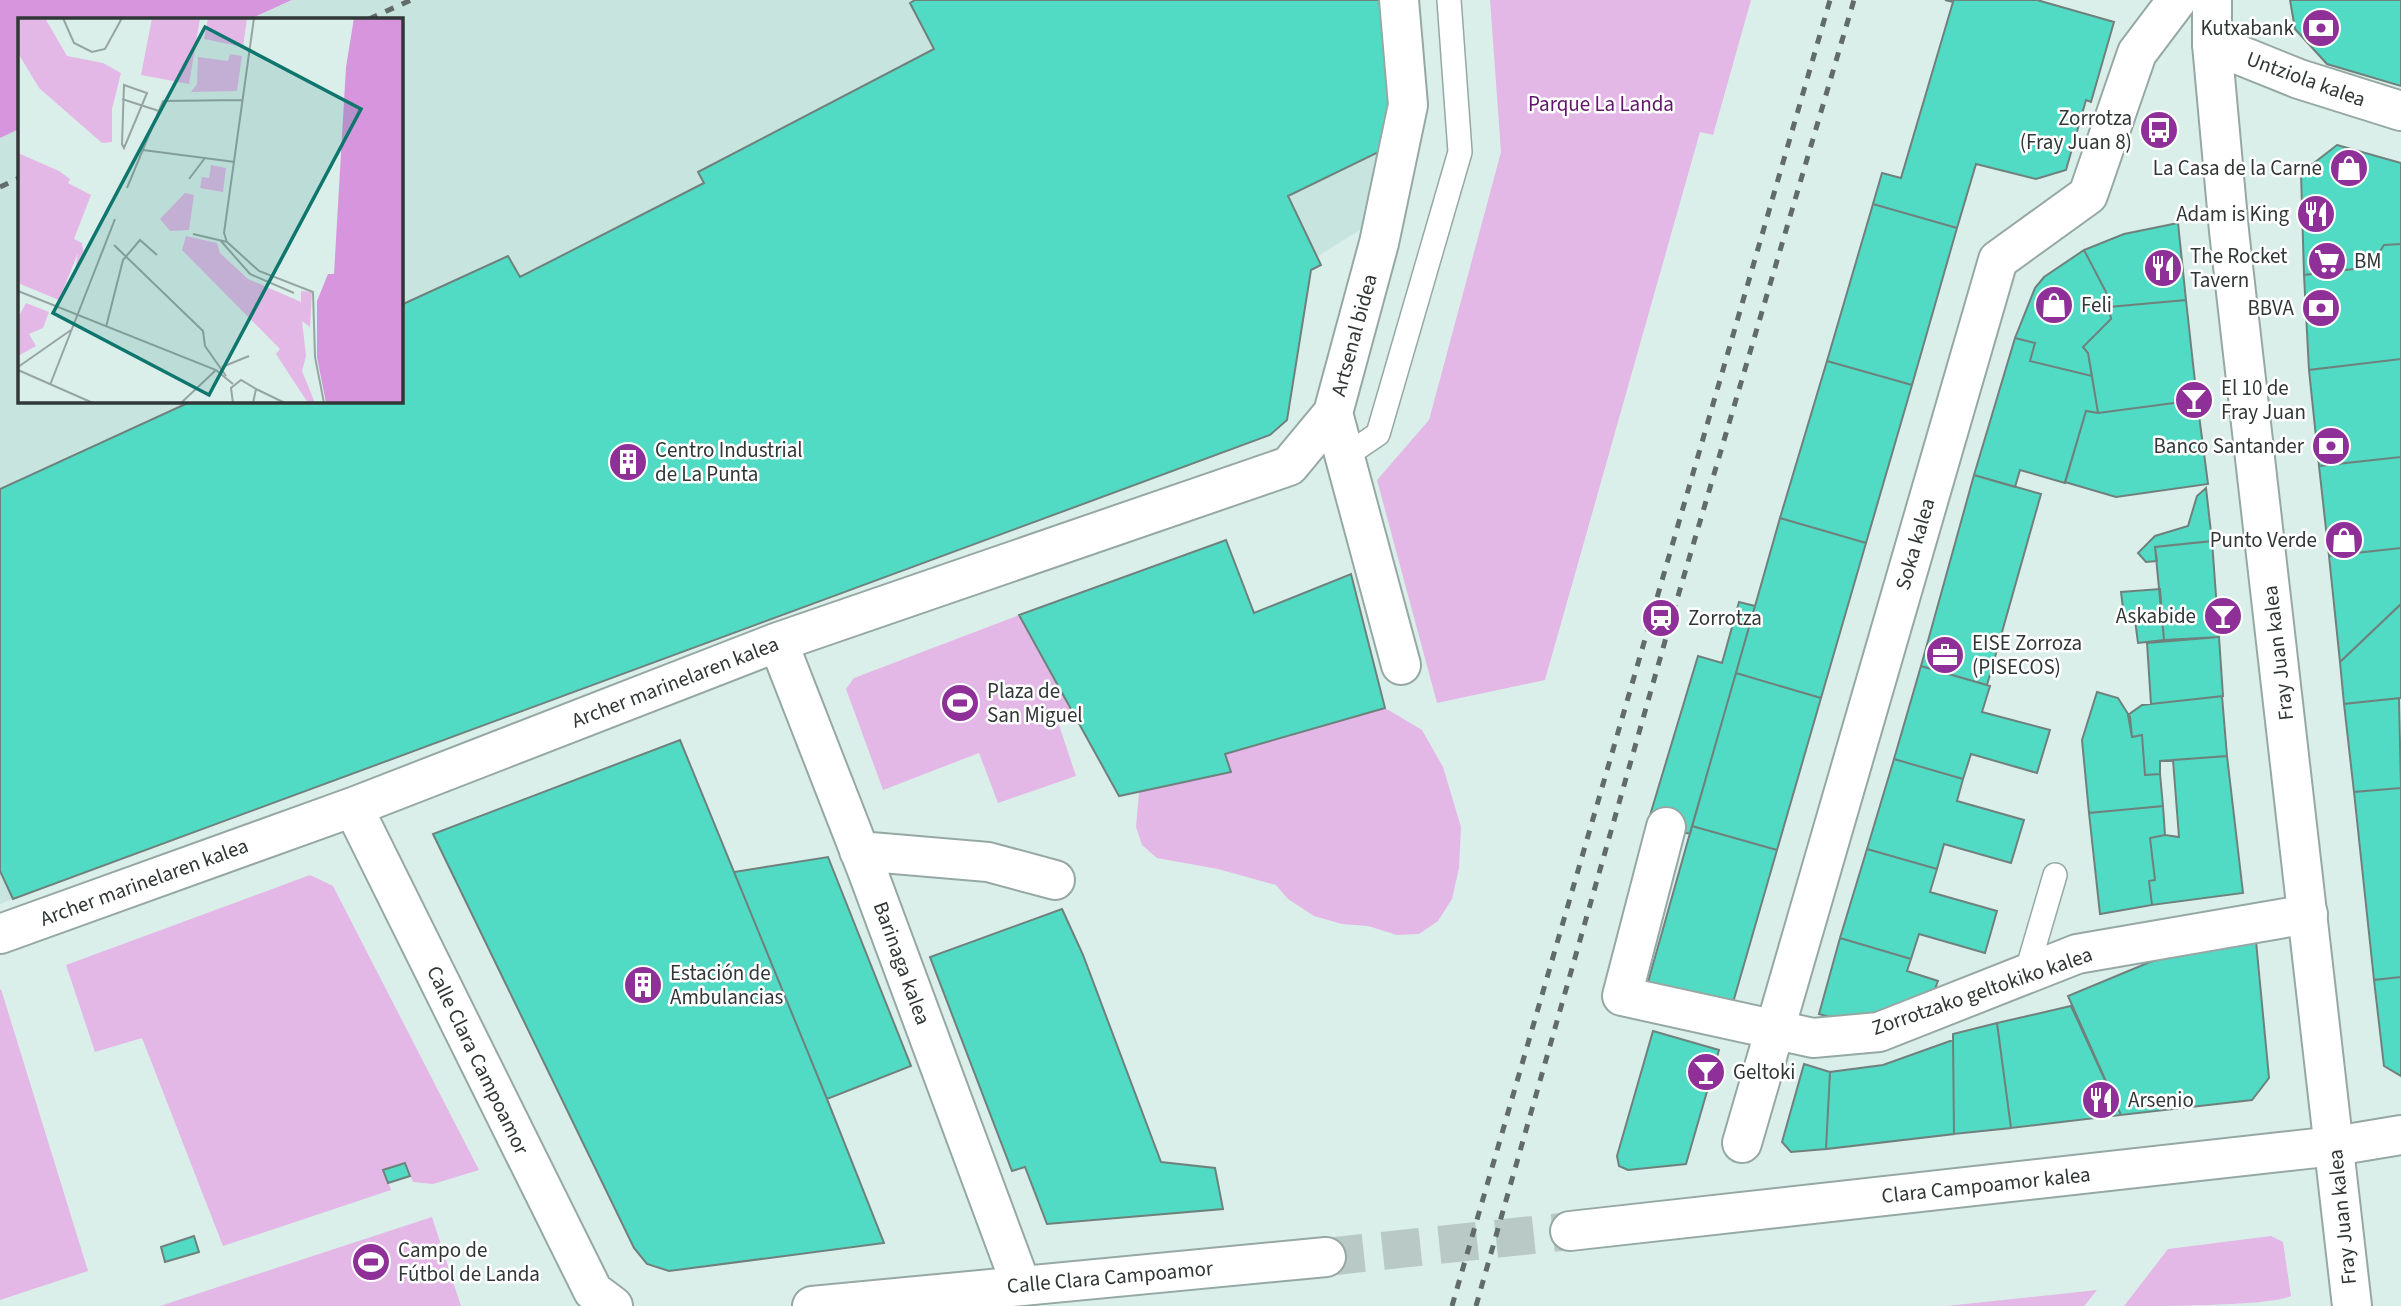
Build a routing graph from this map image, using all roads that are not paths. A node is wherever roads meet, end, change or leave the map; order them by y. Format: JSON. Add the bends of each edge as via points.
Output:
{"nodes":[{"id":1,"x":1399,"y":0,"type":"edge"},
{"id":2,"x":1449,"y":0,"type":"edge"},
{"id":3,"x":2211,"y":0,"type":"edge"},
{"id":4,"x":2167,"y":3,"type":"edge"},
{"id":5,"x":2212,"y":44,"type":"junction"},
{"id":6,"x":2401,"y":111,"type":"edge"},
{"id":7,"x":1333,"y":413,"type":"junction"},
{"id":8,"x":1347,"y":455,"type":"junction"},
{"id":9,"x":778,"y":642,"type":"junction"},
{"id":10,"x":1401,"y":665,"type":"dead end"},
{"id":11,"x":353,"y":807,"type":"junction"},
{"id":12,"x":1666,"y":827,"type":"dead end"},
{"id":13,"x":859,"y":851,"type":"junction"},
{"id":14,"x":2055,"y":875,"type":"dead end"},
{"id":15,"x":1055,"y":880,"type":"dead end"},
{"id":16,"x":2308,"y":914,"type":"junction"},
{"id":17,"x":0,"y":934,"type":"edge"},
{"id":18,"x":2026,"y":974,"type":"junction"},
{"id":19,"x":1777,"y":1030,"type":"junction"},
{"id":20,"x":2401,"y":1135,"type":"edge"},
{"id":21,"x":1742,"y":1143,"type":"dead end"},
{"id":22,"x":2335,"y":1146,"type":"junction"},
{"id":23,"x":1570,"y":1231,"type":"tunnel mouth"},
{"id":24,"x":1326,"y":1257,"type":"tunnel mouth"},
{"id":25,"x":1021,"y":1285,"type":"junction"},
{"id":26,"x":613,"y":1306,"type":"edge"},
{"id":27,"x":811,"y":1306,"type":"edge"},
{"id":28,"x":2352,"y":1306,"type":"edge"}],
"edges":[{"from":1,"to":7,"type":"street","name":"Artsenal bidea","via":[[1408,105],[1379,243]]},
{"from":2,"to":8,"type":"lane","via":[[1460,152],[1378,434]]},
{"from":3,"to":5,"type":"street","name":"Fray Juan kalea"},
{"from":4,"to":19,"type":"street","name":"Soka kalea","via":[[2137,53],[2088,195],[1998,260]]},
{"from":5,"to":6,"type":"street","name":"Untziola kalea","via":[[2299,79]]},
{"from":5,"to":16,"type":"street","name":"Fray Juan kalea"},
{"from":7,"to":8,"type":"street","name":"Artsenal bidea"},
{"from":7,"to":9,"type":"street","name":"Archer marinelaren kalea","via":[[1289,466]]},
{"from":8,"to":10,"type":"street","name":"Artsenal bidea"},
{"from":9,"to":11,"type":"street","name":"Archer marinelaren kalea"},
{"from":9,"to":13,"type":"street","name":"Barinaga kalea"},
{"from":11,"to":17,"type":"street","name":"Archer marinelaren kalea"},
{"from":11,"to":26,"type":"street","name":"Calle Clara Campoamor","via":[[593,1291]]},
{"from":12,"to":19,"type":"street","name":"Zorrotzako geltokiko kalea","via":[[1622,996]]},
{"from":13,"to":15,"type":"street","via":[[988,862]]},
{"from":13,"to":25,"type":"street","name":"Barinaga kalea"},
{"from":14,"to":18,"type":"lane"},
{"from":16,"to":18,"type":"street","name":"Zorrotzako geltokiko kalea","via":[[2077,954]]},
{"from":16,"to":22,"type":"street","name":"Fray Juan kalea"},
{"from":18,"to":19,"type":"street","name":"Zorrotzako geltokiko kalea","via":[[1879,1032],[1813,1038]]},
{"from":19,"to":21,"type":"street","name":"Soka kalea"},
{"from":20,"to":22,"type":"street","name":"Clara Campoamor kalea"},
{"from":22,"to":23,"type":"street","name":"Clara Campoamor kalea"},
{"from":22,"to":28,"type":"street","name":"Fray Juan kalea"},
{"from":24,"to":25,"type":"street","name":"Calle Clara Campoamor"},
{"from":25,"to":27,"type":"street","name":"Calle Clara Campoamor"}]}
